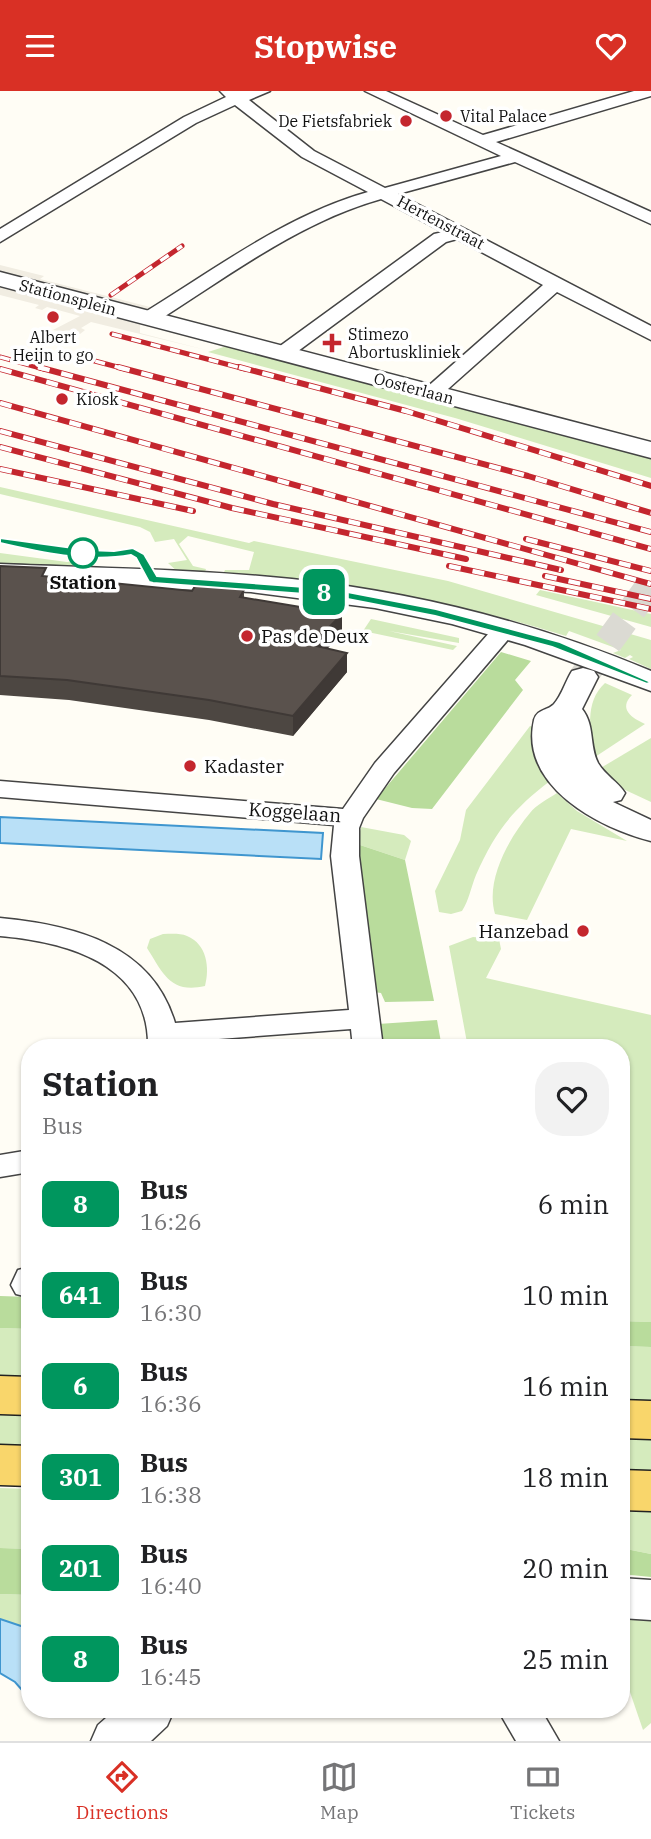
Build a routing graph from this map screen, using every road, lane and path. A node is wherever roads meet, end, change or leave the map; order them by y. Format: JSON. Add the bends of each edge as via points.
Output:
{"nodes":[{"id":1,"x":261,"y":91,"type":"edge"},
{"id":2,"x":373,"y":91,"type":"edge"},
{"id":3,"x":651,"y":91,"type":"edge"},
{"id":4,"x":234,"y":94,"type":"edge"},
{"id":5,"x":481,"y":141,"type":"junction"},
{"id":6,"x":516,"y":157,"type":"junction"},
{"id":7,"x":384,"y":193,"type":"junction"},
{"id":8,"x":651,"y":219,"type":"edge"},
{"id":9,"x":461,"y":233,"type":"junction"},
{"id":10,"x":0,"y":237,"type":"edge"},
{"id":11,"x":0,"y":279,"type":"edge"},
{"id":12,"x":561,"y":285,"type":"junction"},
{"id":13,"x":142,"y":316,"type":"junction"},
{"id":14,"x":651,"y":334,"type":"edge"},
{"id":15,"x":283,"y":353,"type":"junction"},
{"id":16,"x":432,"y":393,"type":"junction"},
{"id":17,"x":651,"y":450,"type":"edge"},
{"id":18,"x":0,"y":573,"type":"edge"},
{"id":19,"x":504,"y":630,"type":"junction"},
{"id":20,"x":583,"y":677,"type":"tunnel mouth"},
{"id":21,"x":651,"y":682,"type":"edge"},
{"id":22,"x":566,"y":710,"type":"junction"},
{"id":23,"x":0,"y":789,"type":"edge"},
{"id":24,"x":651,"y":813,"type":"edge"},
{"id":25,"x":350,"y":818,"type":"junction"},
{"id":26,"x":651,"y":831,"type":"edge"},
{"id":27,"x":0,"y":927,"type":"edge"},
{"id":28,"x":362,"y":1019,"type":"junction"},
{"id":29,"x":163,"y":1039,"type":"edge"},
{"id":30,"x":182,"y":1039,"type":"edge"},
{"id":31,"x":366,"y":1039,"type":"edge"},
{"id":32,"x":21,"y":1162,"type":"edge"},
{"id":33,"x":0,"y":1166,"type":"edge"},
{"id":34,"x":0,"y":1395,"type":"edge"},
{"id":35,"x":21,"y":1396,"type":"edge"},
{"id":36,"x":630,"y":1419,"type":"edge"},
{"id":37,"x":651,"y":1420,"type":"edge"},
{"id":38,"x":0,"y":1465,"type":"edge"},
{"id":39,"x":21,"y":1466,"type":"edge"},
{"id":40,"x":630,"y":1490,"type":"edge"},
{"id":41,"x":651,"y":1491,"type":"edge"},
{"id":42,"x":630,"y":1599,"type":"edge"},
{"id":43,"x":651,"y":1600,"type":"edge"},
{"id":44,"x":140,"y":1718,"type":"edge"},
{"id":45,"x":523,"y":1718,"type":"edge"},
{"id":46,"x":116,"y":1741,"type":"edge"},
{"id":47,"x":539,"y":1741,"type":"edge"}],
"edges":[{"from":1,"to":4,"type":"street"},
{"from":2,"to":5,"type":"street"},
{"from":3,"to":5,"type":"street"},
{"from":4,"to":7,"type":"street","name":"Hertenstraat","via":[[292,144]]},
{"from":4,"to":10,"type":"street"},
{"from":5,"to":6,"type":"street"},
{"from":6,"to":7,"type":"street"},
{"from":6,"to":8,"type":"street"},
{"from":7,"to":9,"type":"street","name":"Hertenstraat"},
{"from":7,"to":13,"type":"street","via":[[306,221]]},
{"from":9,"to":12,"type":"street","name":"Hertenstraat"},
{"from":9,"to":15,"type":"street","via":[[440,238]]},
{"from":11,"to":13,"type":"street","name":"Stationsplein"},
{"from":12,"to":14,"type":"street","name":"Hertenstraat"},
{"from":12,"to":16,"type":"street","via":[[546,290]]},
{"from":13,"to":15,"type":"street","name":"Oosterlaan"},
{"from":15,"to":16,"type":"street","name":"Oosterlaan"},
{"from":16,"to":17,"type":"street","name":"Oosterlaan"},
{"from":18,"to":19,"type":"street","via":[[332,593]]},
{"from":19,"to":21,"type":"street"},
{"from":19,"to":25,"type":"street","name":"Koggelaan","via":[[384,768]]},
{"from":20,"to":22,"type":"street"},
{"from":22,"to":24,"type":"street","via":[[575,721],[579,757],[592,777],[611,795]]},
{"from":22,"to":26,"type":"street","via":[[551,718],[548,732],[551,755],[561,774],[589,803]]},
{"from":23,"to":25,"type":"street","name":"Koggelaan"},
{"from":25,"to":28,"type":"street","via":[[345,856]]},
{"from":27,"to":29,"type":"street","via":[[55,933],[125,964],[152,996]]},
{"from":28,"to":30,"type":"street"},
{"from":28,"to":31,"type":"street"},
{"from":32,"to":33,"type":"street"},
{"from":34,"to":35,"type":"main road"},
{"from":36,"to":37,"type":"main road"},
{"from":38,"to":39,"type":"main road"},
{"from":40,"to":41,"type":"main road"},
{"from":42,"to":43,"type":"street"},
{"from":44,"to":46,"type":"street"},
{"from":45,"to":47,"type":"street"}]}
